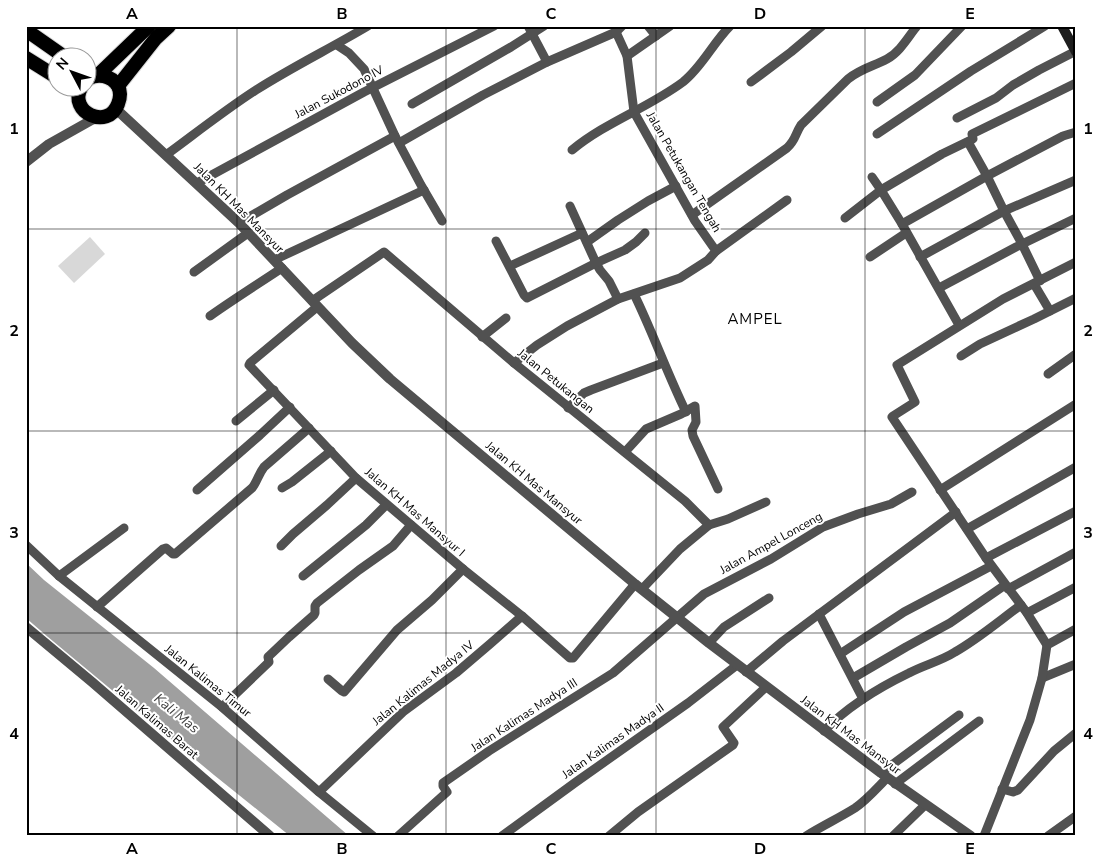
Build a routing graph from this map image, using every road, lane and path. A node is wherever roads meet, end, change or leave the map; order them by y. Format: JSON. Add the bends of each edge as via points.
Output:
{"nodes":[{"id":1,"x":149,"y":26,"type":"edge"},
{"id":2,"x":169,"y":26,"type":"edge"},
{"id":3,"x":368,"y":26,"type":"edge"},
{"id":4,"x":494,"y":26,"type":"edge"},
{"id":5,"x":544,"y":26,"type":"edge"},
{"id":6,"x":648,"y":26,"type":"edge"},
{"id":7,"x":670,"y":26,"type":"edge"},
{"id":8,"x":730,"y":26,"type":"edge"},
{"id":9,"x":822,"y":26,"type":"edge"},
{"id":10,"x":917,"y":26,"type":"edge"},
{"id":11,"x":962,"y":26,"type":"edge"},
{"id":12,"x":1045,"y":26,"type":"edge"},
{"id":13,"x":1062,"y":26,"type":"edge"},
{"id":14,"x":619,"y":29,"type":"edge"},
{"id":15,"x":529,"y":30,"type":"edge"},
{"id":16,"x":32,"y":34,"type":"edge"},
{"id":17,"x":656,"y":36,"type":"junction"},
{"id":18,"x":337,"y":45,"type":"junction"},
{"id":19,"x":52,"y":48,"type":"edge"},
{"id":20,"x":1076,"y":51,"type":"edge"},
{"id":21,"x":26,"y":53,"type":"edge"},
{"id":22,"x":627,"y":56,"type":"junction"},
{"id":23,"x":26,"y":58,"type":"edge"},
{"id":24,"x":547,"y":62,"type":"junction"},
{"id":25,"x":98,"y":70,"type":"edge"},
{"id":26,"x":48,"y":72,"type":"edge"},
{"id":27,"x":98,"y":76,"type":"edge"},
{"id":28,"x":751,"y":82,"type":"dead end"},
{"id":29,"x":1076,"y":83,"type":"edge"},
{"id":30,"x":118,"y":86,"type":"junction"},
{"id":31,"x":372,"y":88,"type":"junction"},
{"id":32,"x":79,"y":98,"type":"edge"},
{"id":33,"x":877,"y":102,"type":"dead end"},
{"id":34,"x":412,"y":104,"type":"dead end"},
{"id":35,"x":116,"y":109,"type":"junction"},
{"id":36,"x":634,"y":112,"type":"junction"},
{"id":37,"x":97,"y":117,"type":"junction"},
{"id":38,"x":957,"y":118,"type":"dead end"},
{"id":39,"x":1076,"y":132,"type":"edge"},
{"id":40,"x":877,"y":134,"type":"dead end"},
{"id":41,"x":397,"y":139,"type":"junction"},
{"id":42,"x":968,"y":142,"type":"junction"},
{"id":43,"x":572,"y":150,"type":"dead end"},
{"id":44,"x":166,"y":155,"type":"junction"},
{"id":45,"x":26,"y":162,"type":"edge"},
{"id":46,"x":987,"y":176,"type":"junction"},
{"id":47,"x":872,"y":178,"type":"dead end"},
{"id":48,"x":1076,"y":180,"type":"edge"},
{"id":49,"x":197,"y":183,"type":"junction"},
{"id":50,"x":676,"y":186,"type":"junction"},
{"id":51,"x":424,"y":190,"type":"junction"},
{"id":52,"x":881,"y":190,"type":"junction"},
{"id":53,"x":787,"y":200,"type":"dead end"},
{"id":54,"x":570,"y":206,"type":"dead end"},
{"id":55,"x":1004,"y":211,"type":"junction"},
{"id":56,"x":692,"y":215,"type":"junction"},
{"id":57,"x":845,"y":218,"type":"dead end"},
{"id":58,"x":1076,"y":218,"type":"edge"},
{"id":59,"x":442,"y":221,"type":"dead end"},
{"id":60,"x":239,"y":223,"type":"junction"},
{"id":61,"x":902,"y":224,"type":"junction"},
{"id":62,"x":248,"y":233,"type":"junction"},
{"id":63,"x":582,"y":233,"type":"junction"},
{"id":64,"x":645,"y":233,"type":"dead end"},
{"id":65,"x":906,"y":233,"type":"junction"},
{"id":66,"x":496,"y":241,"type":"dead end"},
{"id":67,"x":586,"y":242,"type":"junction"},
{"id":68,"x":1022,"y":244,"type":"junction"},
{"id":69,"x":716,"y":251,"type":"junction"},
{"id":70,"x":870,"y":257,"type":"dead end"},
{"id":71,"x":920,"y":257,"type":"junction"},
{"id":72,"x":1076,"y":262,"type":"edge"},
{"id":73,"x":596,"y":263,"type":"junction"},
{"id":74,"x":278,"y":264,"type":"junction"},
{"id":75,"x":510,"y":266,"type":"junction"},
{"id":76,"x":194,"y":272,"type":"dead end"},
{"id":77,"x":1037,"y":282,"type":"junction"},
{"id":78,"x":939,"y":288,"type":"junction"},
{"id":79,"x":634,"y":294,"type":"junction"},
{"id":80,"x":1076,"y":298,"type":"edge"},
{"id":81,"x":618,"y":299,"type":"junction"},
{"id":82,"x":315,"y":304,"type":"junction"},
{"id":83,"x":1050,"y":311,"type":"junction"},
{"id":84,"x":210,"y":316,"type":"dead end"},
{"id":85,"x":506,"y":318,"type":"dead end"},
{"id":86,"x":959,"y":326,"type":"junction"},
{"id":87,"x":482,"y":337,"type":"junction"},
{"id":88,"x":1076,"y":354,"type":"edge"},
{"id":89,"x":961,"y":356,"type":"dead end"},
{"id":90,"x":514,"y":363,"type":"junction"},
{"id":91,"x":663,"y":363,"type":"junction"},
{"id":92,"x":1048,"y":374,"type":"dead end"},
{"id":93,"x":274,"y":390,"type":"junction"},
{"id":94,"x":1076,"y":404,"type":"edge"},
{"id":95,"x":290,"y":407,"type":"junction"},
{"id":96,"x":568,"y":408,"type":"junction"},
{"id":97,"x":686,"y":412,"type":"junction"},
{"id":98,"x":236,"y":422,"type":"dead end"},
{"id":99,"x":309,"y":428,"type":"junction"},
{"id":100,"x":331,"y":451,"type":"junction"},
{"id":101,"x":625,"y":452,"type":"junction"},
{"id":102,"x":1076,"y":467,"type":"edge"},
{"id":103,"x":356,"y":478,"type":"junction"},
{"id":104,"x":282,"y":488,"type":"dead end"},
{"id":105,"x":718,"y":489,"type":"dead end"},
{"id":106,"x":197,"y":490,"type":"dead end"},
{"id":107,"x":940,"y":490,"type":"junction"},
{"id":108,"x":912,"y":492,"type":"dead end"},
{"id":109,"x":766,"y":502,"type":"dead end"},
{"id":110,"x":386,"y":505,"type":"junction"},
{"id":111,"x":1076,"y":511,"type":"edge"},
{"id":112,"x":956,"y":512,"type":"junction"},
{"id":113,"x":411,"y":525,"type":"junction"},
{"id":114,"x":709,"y":525,"type":"junction"},
{"id":115,"x":124,"y":528,"type":"dead end"},
{"id":116,"x":966,"y":529,"type":"junction"},
{"id":117,"x":26,"y":546,"type":"edge"},
{"id":118,"x":281,"y":546,"type":"dead end"},
{"id":119,"x":1076,"y":552,"type":"edge"},
{"id":120,"x":988,"y":562,"type":"junction"},
{"id":121,"x":463,"y":569,"type":"junction"},
{"id":122,"x":59,"y":576,"type":"junction"},
{"id":123,"x":303,"y":576,"type":"dead end"},
{"id":124,"x":639,"y":586,"type":"junction"},
{"id":125,"x":1006,"y":587,"type":"junction"},
{"id":126,"x":1076,"y":587,"type":"edge"},
{"id":127,"x":769,"y":598,"type":"dead end"},
{"id":128,"x":1021,"y":605,"type":"junction"},
{"id":129,"x":97,"y":607,"type":"junction"},
{"id":130,"x":1027,"y":613,"type":"junction"},
{"id":131,"x":819,"y":614,"type":"junction"},
{"id":132,"x":522,"y":616,"type":"junction"},
{"id":133,"x":677,"y":618,"type":"junction"},
{"id":134,"x":26,"y":627,"type":"edge"},
{"id":135,"x":1076,"y":629,"type":"edge"},
{"id":136,"x":709,"y":643,"type":"junction"},
{"id":137,"x":1047,"y":646,"type":"junction"},
{"id":138,"x":840,"y":654,"type":"junction"},
{"id":139,"x":1076,"y":664,"type":"edge"},
{"id":140,"x":737,"y":665,"type":"junction"},
{"id":141,"x":746,"y":672,"type":"junction"},
{"id":142,"x":853,"y":678,"type":"junction"},
{"id":143,"x":1042,"y":678,"type":"junction"},
{"id":144,"x":328,"y":679,"type":"dead end"},
{"id":145,"x":766,"y":687,"type":"junction"},
{"id":146,"x":863,"y":699,"type":"junction"},
{"id":147,"x":222,"y":707,"type":"junction"},
{"id":148,"x":959,"y":715,"type":"dead end"},
{"id":149,"x":979,"y":721,"type":"dead end"},
{"id":150,"x":824,"y":731,"type":"junction"},
{"id":151,"x":1076,"y":733,"type":"edge"},
{"id":152,"x":888,"y":778,"type":"junction"},
{"id":153,"x":1002,"y":789,"type":"junction"},
{"id":154,"x":319,"y":792,"type":"junction"},
{"id":155,"x":925,"y":805,"type":"junction"},
{"id":156,"x":1076,"y":816,"type":"edge"},
{"id":157,"x":270,"y":836,"type":"edge"},
{"id":158,"x":373,"y":836,"type":"edge"},
{"id":159,"x":398,"y":836,"type":"edge"},
{"id":160,"x":502,"y":836,"type":"edge"},
{"id":161,"x":609,"y":836,"type":"edge"},
{"id":162,"x":806,"y":836,"type":"edge"},
{"id":163,"x":893,"y":836,"type":"edge"},
{"id":164,"x":971,"y":836,"type":"edge"},
{"id":165,"x":984,"y":836,"type":"edge"},
{"id":166,"x":1048,"y":836,"type":"edge"}],
"edges":[{"from":1,"to":25,"type":"highway"},
{"from":2,"to":30,"type":"highway"},
{"from":3,"to":18,"type":"street"},
{"from":4,"to":31,"type":"street","name":"Jalan Sukodono IV"},
{"from":5,"to":15,"type":"street"},
{"from":6,"to":17,"type":"street"},
{"from":7,"to":17,"type":"street"},
{"from":8,"to":36,"type":"street","via":[[690,76]]},
{"from":9,"to":28,"type":"street"},
{"from":10,"to":56,"type":"street","via":[[892,56],[848,79],[801,125],[787,148]]},
{"from":11,"to":33,"type":"street","via":[[915,75]]},
{"from":12,"to":40,"type":"street"},
{"from":13,"to":20,"type":"main road"},
{"from":14,"to":22,"type":"street"},
{"from":14,"to":24,"type":"street"},
{"from":15,"to":24,"type":"street"},
{"from":15,"to":34,"type":"street","via":[[511,47]]},
{"from":16,"to":19,"type":"highway"},
{"from":16,"to":21,"type":"highway"},
{"from":17,"to":22,"type":"street"},
{"from":18,"to":31,"type":"street","via":[[364,69]]},
{"from":18,"to":44,"type":"street","via":[[256,90]]},
{"from":20,"to":38,"type":"street"},
{"from":22,"to":36,"type":"street"},
{"from":23,"to":26,"type":"highway"},
{"from":24,"to":41,"type":"street"},
{"from":27,"to":30,"type":"highway","via":[[110,77]]},
{"from":29,"to":42,"type":"street","via":[[972,134]]},
{"from":30,"to":35,"type":"highway","via":[[121,98]]},
{"from":31,"to":41,"type":"street"},
{"from":31,"to":49,"type":"street","name":"Jalan Sukodono IV"},
{"from":32,"to":37,"type":"highway","via":[[82,109]]},
{"from":35,"to":37,"type":"highway","via":[[104,117]]},
{"from":35,"to":44,"type":"street","name":"Jalan KH Mas Mansyur"},
{"from":36,"to":43,"type":"street"},
{"from":36,"to":50,"type":"street","name":"Jalan Petukangan Tengah"},
{"from":37,"to":45,"type":"street","via":[[49,144]]},
{"from":39,"to":46,"type":"street"},
{"from":41,"to":51,"type":"street"},
{"from":41,"to":60,"type":"street"},
{"from":42,"to":46,"type":"street"},
{"from":42,"to":52,"type":"street"},
{"from":44,"to":49,"type":"street","name":"Jalan KH Mas Mansyur"},
{"from":46,"to":55,"type":"street"},
{"from":46,"to":61,"type":"street"},
{"from":47,"to":52,"type":"street"},
{"from":48,"to":55,"type":"street"},
{"from":49,"to":60,"type":"street","name":"Jalan KH Mas Mansyur"},
{"from":50,"to":56,"type":"street","name":"Jalan Petukangan Tengah"},
{"from":50,"to":67,"type":"street"},
{"from":51,"to":59,"type":"street"},
{"from":51,"to":74,"type":"street"},
{"from":52,"to":57,"type":"street"},
{"from":52,"to":61,"type":"street"},
{"from":53,"to":69,"type":"street"},
{"from":54,"to":63,"type":"street"},
{"from":55,"to":68,"type":"street"},
{"from":55,"to":71,"type":"street"},
{"from":56,"to":69,"type":"street","name":"Jalan Petukangan Tengah"},
{"from":58,"to":68,"type":"street"},
{"from":60,"to":62,"type":"street","name":"Jalan KH Mas Mansyur"},
{"from":61,"to":65,"type":"street"},
{"from":62,"to":74,"type":"street","name":"Jalan KH Mas Mansyur"},
{"from":62,"to":76,"type":"street"},
{"from":63,"to":67,"type":"street"},
{"from":63,"to":75,"type":"street"},
{"from":64,"to":73,"type":"street","via":[[625,250]]},
{"from":65,"to":70,"type":"street"},
{"from":65,"to":71,"type":"street"},
{"from":66,"to":75,"type":"street"},
{"from":67,"to":73,"type":"street"},
{"from":68,"to":77,"type":"street"},
{"from":68,"to":78,"type":"street"},
{"from":69,"to":79,"type":"street","name":"Jalan Petukangan Tengah","via":[[680,278]]},
{"from":71,"to":78,"type":"street"},
{"from":72,"to":77,"type":"street"},
{"from":73,"to":75,"type":"street","via":[[527,298]]},
{"from":73,"to":81,"type":"street"},
{"from":74,"to":82,"type":"street","name":"Jalan KH Mas Mansyur"},
{"from":74,"to":84,"type":"street","via":[[246,292]]},
{"from":77,"to":83,"type":"street"},
{"from":77,"to":86,"type":"street"},
{"from":78,"to":86,"type":"street"},
{"from":79,"to":81,"type":"street","name":"Jalan Petukangan Tengah"},
{"from":79,"to":91,"type":"street"},
{"from":80,"to":83,"type":"street"},
{"from":81,"to":90,"type":"street","name":"Jalan Petukangan Tengah","via":[[567,326]]},
{"from":82,"to":87,"type":"street","name":"Jalan Petukangan","via":[[384,252]]},
{"from":82,"to":93,"type":"street","name":"Jalan KH Mas Mansyur I","via":[[249,364]]},
{"from":82,"to":124,"type":"street","name":"Jalan KH Mas Mansyur","via":[[390,379]]},
{"from":83,"to":89,"type":"street"},
{"from":85,"to":87,"type":"street"},
{"from":86,"to":107,"type":"street","via":[[896,365],[915,402],[892,416]]},
{"from":87,"to":90,"type":"street","name":"Jalan Petukangan"},
{"from":88,"to":92,"type":"street"},
{"from":90,"to":96,"type":"street","name":"Jalan Petukangan"},
{"from":91,"to":96,"type":"street","via":[[584,393]]},
{"from":91,"to":97,"type":"street"},
{"from":93,"to":95,"type":"street","name":"Jalan KH Mas Mansyur I"},
{"from":93,"to":98,"type":"street"},
{"from":94,"to":107,"type":"street"},
{"from":95,"to":99,"type":"street","name":"Jalan KH Mas Mansyur I"},
{"from":95,"to":106,"type":"street"},
{"from":96,"to":101,"type":"street","name":"Jalan Petukangan"},
{"from":97,"to":101,"type":"street","via":[[646,429]]},
{"from":97,"to":105,"type":"street","via":[[695,406],[696,422],[692,436]]},
{"from":99,"to":100,"type":"street","name":"Jalan KH Mas Mansyur I"},
{"from":99,"to":129,"type":"street","via":[[264,467],[255,486],[175,554],[163,549]]},
{"from":100,"to":103,"type":"street","name":"Jalan KH Mas Mansyur I"},
{"from":100,"to":104,"type":"street"},
{"from":101,"to":114,"type":"street","name":"Jalan Petukangan"},
{"from":102,"to":116,"type":"street"},
{"from":103,"to":110,"type":"street","name":"Jalan KH Mas Mansyur I"},
{"from":103,"to":118,"type":"street"},
{"from":107,"to":112,"type":"street"},
{"from":108,"to":133,"type":"street","name":"Jalan Ampel Lonceng","via":[[891,504],[823,527],[704,594]]},
{"from":109,"to":114,"type":"street"},
{"from":110,"to":113,"type":"street","name":"Jalan KH Mas Mansyur I"},
{"from":110,"to":123,"type":"street"},
{"from":111,"to":120,"type":"street"},
{"from":112,"to":116,"type":"street"},
{"from":112,"to":131,"type":"street"},
{"from":113,"to":121,"type":"street","name":"Jalan KH Mas Mansyur I"},
{"from":113,"to":147,"type":"street","via":[[393,546],[317,604],[314,615],[268,657],[269,662]]},
{"from":114,"to":124,"type":"street"},
{"from":115,"to":122,"type":"street"},
{"from":116,"to":120,"type":"street"},
{"from":117,"to":122,"type":"street","name":"Jalan Kalimas Timur"},
{"from":119,"to":125,"type":"street"},
{"from":120,"to":125,"type":"street"},
{"from":120,"to":138,"type":"street"},
{"from":121,"to":132,"type":"street","name":"Jalan KH Mas Mansyur I"},
{"from":121,"to":144,"type":"street","via":[[397,630],[344,692]]},
{"from":122,"to":129,"type":"street","name":"Jalan Kalimas Timur"},
{"from":124,"to":132,"type":"street","name":"Jalan KH Mas Mansyur I","via":[[572,658]]},
{"from":124,"to":133,"type":"street","name":"Jalan KH Mas Mansyur"},
{"from":125,"to":128,"type":"street"},
{"from":125,"to":142,"type":"street"},
{"from":126,"to":130,"type":"street"},
{"from":127,"to":136,"type":"street","via":[[724,627]]},
{"from":128,"to":130,"type":"street"},
{"from":128,"to":146,"type":"street","via":[[956,652]]},
{"from":129,"to":147,"type":"street","name":"Jalan Kalimas Timur"},
{"from":130,"to":137,"type":"street"},
{"from":131,"to":138,"type":"street"},
{"from":131,"to":141,"type":"street"},
{"from":132,"to":154,"type":"street","name":"Jalan Kalimas Madya IV","via":[[456,673],[404,712]]},
{"from":133,"to":136,"type":"street","name":"Jalan KH Mas Mansyur"},
{"from":133,"to":159,"type":"street","name":"Jalan Kalimas Madya III","via":[[613,673],[443,783],[447,793]]},
{"from":134,"to":157,"type":"street","name":"Jalan Kalimas Barat"},
{"from":135,"to":137,"type":"street"},
{"from":136,"to":140,"type":"street","name":"Jalan KH Mas Mansyur"},
{"from":137,"to":143,"type":"street"},
{"from":138,"to":142,"type":"street"},
{"from":139,"to":143,"type":"street"},
{"from":140,"to":141,"type":"street","name":"Jalan KH Mas Mansyur"},
{"from":140,"to":160,"type":"street","name":"Jalan Kalimas Madya II"},
{"from":141,"to":145,"type":"street","name":"Jalan KH Mas Mansyur"},
{"from":142,"to":146,"type":"street"},
{"from":143,"to":153,"type":"street","via":[[1030,720]]},
{"from":145,"to":150,"type":"street","name":"Jalan KH Mas Mansyur"},
{"from":145,"to":161,"type":"street","via":[[723,726],[733,745]]},
{"from":146,"to":150,"type":"street"},
{"from":147,"to":154,"type":"street","name":"Jalan Kalimas Timur"},
{"from":148,"to":152,"type":"street"},
{"from":149,"to":152,"type":"street"},
{"from":150,"to":152,"type":"street","name":"Jalan KH Mas Mansyur"},
{"from":151,"to":153,"type":"street","via":[[1054,751],[1018,790]]},
{"from":152,"to":155,"type":"street","name":"Jalan KH Mas Mansyur"},
{"from":152,"to":162,"type":"street","via":[[855,808]]},
{"from":153,"to":165,"type":"street"},
{"from":154,"to":158,"type":"street","name":"Jalan Kalimas Timur"},
{"from":155,"to":163,"type":"street"},
{"from":155,"to":164,"type":"street","name":"Jalan KH Mas Mansyur"},
{"from":156,"to":166,"type":"street"}]}
